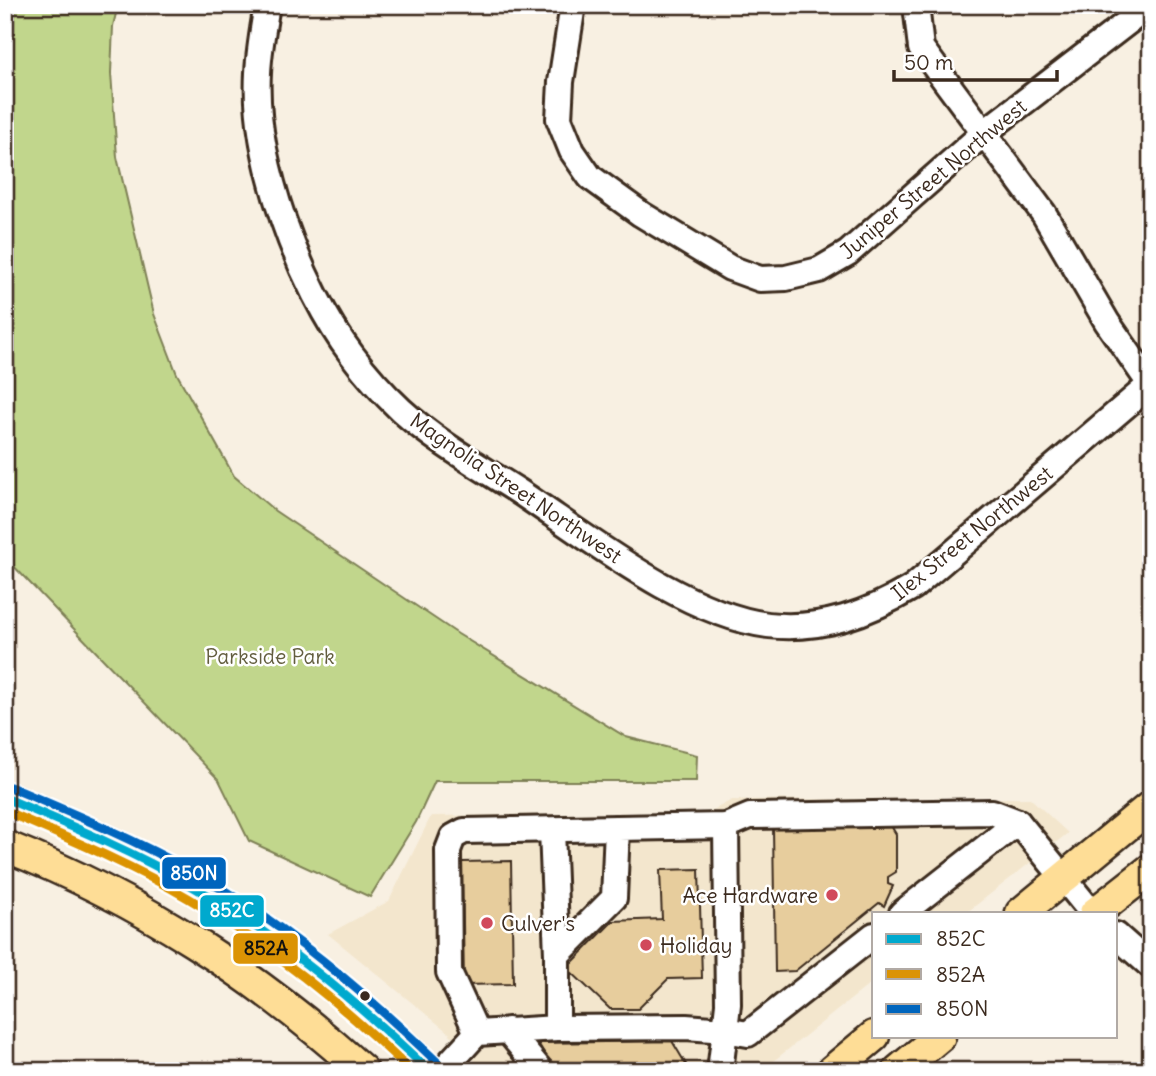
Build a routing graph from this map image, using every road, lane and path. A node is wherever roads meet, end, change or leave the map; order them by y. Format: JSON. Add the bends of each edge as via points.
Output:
{"nodes":[{"id":1,"x":267,"y":5,"type":"edge"},
{"id":2,"x":573,"y":5,"type":"edge"},
{"id":3,"x":916,"y":5,"type":"edge"},
{"id":4,"x":1150,"y":5,"type":"edge"},
{"id":5,"x":985,"y":132,"type":"junction"},
{"id":6,"x":1151,"y":384,"type":"edge"},
{"id":7,"x":767,"y":624,"type":"joint"},
{"id":8,"x":5,"y":798,"type":"edge"},
{"id":9,"x":1151,"y":806,"type":"edge"},
{"id":10,"x":1018,"y":822,"type":"junction"},
{"id":11,"x":726,"y":826,"type":"junction"},
{"id":12,"x":617,"y":828,"type":"junction"},
{"id":13,"x":552,"y":830,"type":"junction"},
{"id":14,"x":5,"y":846,"type":"edge"},
{"id":15,"x":1151,"y":869,"type":"edge"},
{"id":16,"x":1064,"y":877,"type":"junction"},
{"id":17,"x":903,"y":912,"type":"edge"},
{"id":18,"x":1022,"y":912,"type":"edge"},
{"id":19,"x":1093,"y":912,"type":"edge"},
{"id":20,"x":1095,"y":912,"type":"edge"},
{"id":21,"x":872,"y":937,"type":"edge"},
{"id":22,"x":1118,"y":937,"type":"edge"},
{"id":23,"x":557,"y":955,"type":"junction"},
{"id":24,"x":1151,"y":967,"type":"edge"},
{"id":25,"x":557,"y":1028,"type":"junction"},
{"id":26,"x":507,"y":1030,"type":"junction"},
{"id":27,"x":725,"y":1030,"type":"junction"},
{"id":28,"x":477,"y":1033,"type":"junction"},
{"id":29,"x":872,"y":1038,"type":"edge"},
{"id":30,"x":938,"y":1038,"type":"edge"},
{"id":31,"x":363,"y":1071,"type":"edge"},
{"id":32,"x":429,"y":1071,"type":"edge"},
{"id":33,"x":442,"y":1071,"type":"edge"},
{"id":34,"x":541,"y":1071,"type":"edge"},
{"id":35,"x":720,"y":1071,"type":"edge"},
{"id":36,"x":832,"y":1071,"type":"edge"},
{"id":37,"x":898,"y":1071,"type":"edge"}],
"edges":[{"from":1,"to":7,"type":"street","name":"Magnolia Street Northwest","via":[[258,76],[272,180],[288,234],[315,297],[351,355],[401,410],[442,441],[659,583],[730,617]]},
{"from":2,"to":5,"type":"street","name":"Juniper Street Northwest","via":[[559,119],[572,151],[590,177],[641,214],[730,268],[760,279],[819,270],[848,253]]},
{"from":3,"to":5,"type":"street","via":[[921,48]]},
{"from":4,"to":5,"type":"street","name":"Juniper Street Northwest"},
{"from":5,"to":6,"type":"street","via":[[1044,214],[1107,322]]},
{"from":6,"to":7,"type":"street","name":"Ilex Street Northwest","via":[[914,587],[876,609],[846,619],[810,625]]},
{"from":8,"to":32,"type":"main road","via":[[129,853],[250,922],[386,1029]]},
{"from":9,"to":16,"type":"main road"},
{"from":10,"to":11,"type":"street","via":[[992,812],[750,816]]},
{"from":10,"to":16,"type":"street"},
{"from":10,"to":17,"type":"street"},
{"from":11,"to":12,"type":"street"},
{"from":11,"to":27,"type":"street"},
{"from":12,"to":13,"type":"street"},
{"from":12,"to":23,"type":"street","via":[[614,898]]},
{"from":13,"to":23,"type":"street"},
{"from":13,"to":28,"type":"street","via":[[464,831],[453,837],[448,850],[449,972]]},
{"from":14,"to":31,"type":"main road","via":[[117,897],[232,964]]},
{"from":15,"to":20,"type":"main road"},
{"from":16,"to":18,"type":"main road"},
{"from":16,"to":19,"type":"street"},
{"from":21,"to":27,"type":"street","via":[[748,1034]]},
{"from":22,"to":24,"type":"street"},
{"from":23,"to":25,"type":"street"},
{"from":25,"to":26,"type":"street"},
{"from":25,"to":27,"type":"street"},
{"from":26,"to":28,"type":"street"},
{"from":26,"to":34,"type":"street"},
{"from":27,"to":35,"type":"street"},
{"from":28,"to":33,"type":"street"},
{"from":29,"to":36,"type":"main road"},
{"from":30,"to":37,"type":"main road"}]}
